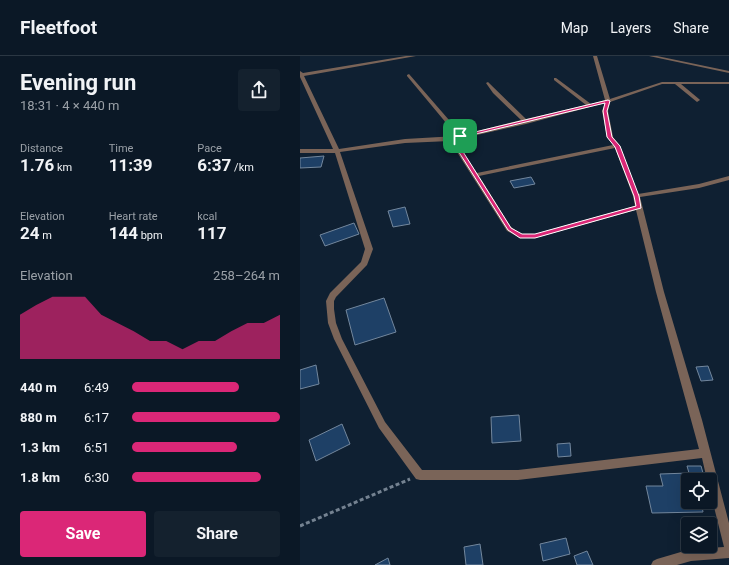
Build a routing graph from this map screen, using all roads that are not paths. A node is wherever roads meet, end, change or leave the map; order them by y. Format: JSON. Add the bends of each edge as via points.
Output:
{"nodes":[{"id":1,"x":414,"y":56,"type":"edge"},
{"id":2,"x":595,"y":56,"type":"edge"},
{"id":3,"x":650,"y":56,"type":"edge"},
{"id":4,"x":729,"y":72,"type":"edge"},
{"id":5,"x":301,"y":74,"type":"edge"},
{"id":6,"x":409,"y":75,"type":"dead end"},
{"id":7,"x":556,"y":79,"type":"dead end"},
{"id":8,"x":488,"y":83,"type":"dead end"},
{"id":9,"x":729,"y":83,"type":"edge"},
{"id":10,"x":677,"y":84,"type":"junction"},
{"id":11,"x":697,"y":100,"type":"dead end"},
{"id":12,"x":608,"y":101,"type":"junction"},
{"id":13,"x":589,"y":105,"type":"junction"},
{"id":14,"x":526,"y":122,"type":"junction"},
{"id":15,"x":460,"y":136,"type":"junction"},
{"id":16,"x":452,"y":139,"type":"junction"},
{"id":17,"x":617,"y":146,"type":"junction"},
{"id":18,"x":337,"y":150,"type":"junction"},
{"id":19,"x":300,"y":151,"type":"edge"},
{"id":20,"x":476,"y":176,"type":"junction"},
{"id":21,"x":729,"y":178,"type":"edge"},
{"id":22,"x":636,"y":196,"type":"junction"},
{"id":23,"x":639,"y":206,"type":"junction"},
{"id":24,"x":706,"y":453,"type":"junction"},
{"id":25,"x":729,"y":544,"type":"edge"},
{"id":26,"x":729,"y":552,"type":"edge"},
{"id":27,"x":657,"y":565,"type":"edge"}],
"edges":[{"from":1,"to":5,"type":"street"},
{"from":2,"to":12,"type":"street"},
{"from":3,"to":4,"type":"street"},
{"from":5,"to":18,"type":"street"},
{"from":6,"to":15,"type":"street"},
{"from":7,"to":13,"type":"street"},
{"from":8,"to":14,"type":"street"},
{"from":9,"to":10,"type":"street"},
{"from":10,"to":11,"type":"street"},
{"from":10,"to":12,"type":"street","via":[[662,83]]},
{"from":12,"to":13,"type":"street"},
{"from":12,"to":17,"type":"street","via":[[605,111],[610,137]]},
{"from":13,"to":14,"type":"street"},
{"from":14,"to":15,"type":"street"},
{"from":15,"to":16,"type":"street"},
{"from":16,"to":18,"type":"street","via":[[405,141]]},
{"from":16,"to":20,"type":"street"},
{"from":17,"to":20,"type":"street"},
{"from":17,"to":22,"type":"street"},
{"from":18,"to":19,"type":"street"},
{"from":18,"to":24,"type":"street","via":[[369,249],[364,263],[333,295],[330,301],[332,323],[382,425],[420,475],[518,475]]},
{"from":20,"to":23,"type":"street","via":[[510,229],[520,236],[535,236]]},
{"from":21,"to":22,"type":"street","via":[[699,186]]},
{"from":22,"to":23,"type":"street"},
{"from":23,"to":24,"type":"street","via":[[660,292]]},
{"from":24,"to":25,"type":"street"},
{"from":26,"to":27,"type":"street","via":[[691,555]]}]}
